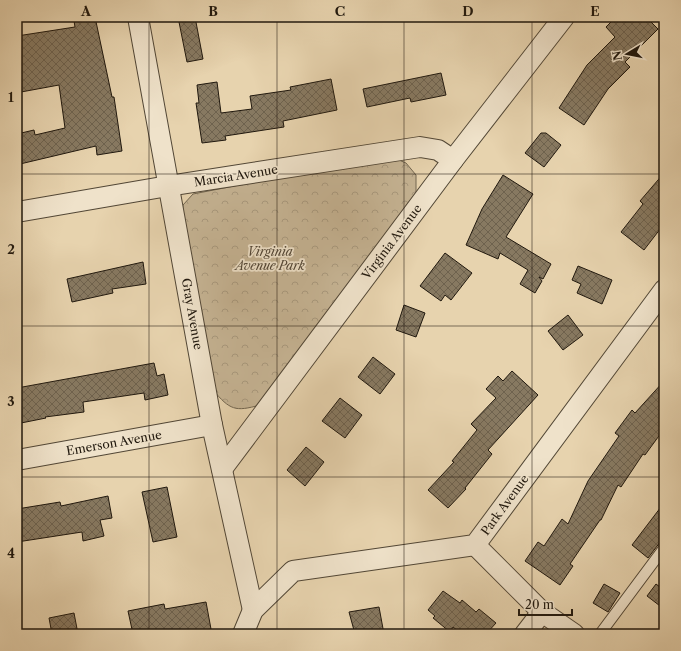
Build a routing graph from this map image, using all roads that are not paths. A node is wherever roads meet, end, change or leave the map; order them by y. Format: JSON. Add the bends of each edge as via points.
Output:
{"nodes":[{"id":1,"x":138,"y":17,"type":"edge"},
{"id":2,"x":564,"y":17,"type":"edge"},
{"id":3,"x":453,"y":160,"type":"junction"},
{"id":4,"x":168,"y":186,"type":"junction"},
{"id":5,"x":17,"y":212,"type":"edge"},
{"id":6,"x":664,"y":290,"type":"edge"},
{"id":7,"x":212,"y":425,"type":"junction"},
{"id":8,"x":17,"y":460,"type":"edge"},
{"id":9,"x":222,"y":469,"type":"junction"},
{"id":10,"x":475,"y":545,"type":"junction"},
{"id":11,"x":664,"y":548,"type":"edge"},
{"id":12,"x":254,"y":610,"type":"junction"},
{"id":13,"x":542,"y":612,"type":"junction"},
{"id":14,"x":243,"y":634,"type":"edge"},
{"id":15,"x":525,"y":634,"type":"edge"},
{"id":16,"x":574,"y":634,"type":"edge"},
{"id":17,"x":600,"y":634,"type":"edge"}],
"edges":[{"from":1,"to":4,"type":"street","name":"Gray Avenue"},
{"from":2,"to":3,"type":"street","name":"Virginia Avenue"},
{"from":3,"to":4,"type":"street","name":"Marcia Avenue","via":[[438,150],[420,147]]},
{"from":3,"to":9,"type":"street","name":"Virginia Avenue"},
{"from":4,"to":5,"type":"street","name":"Marcia Avenue"},
{"from":4,"to":7,"type":"street","name":"Gray Avenue"},
{"from":6,"to":10,"type":"street","name":"Park Avenue"},
{"from":7,"to":8,"type":"street","name":"Emerson Avenue"},
{"from":7,"to":9,"type":"street","name":"Gray Avenue"},
{"from":9,"to":12,"type":"street","name":"Gray Avenue"},
{"from":10,"to":12,"type":"street","name":"Park Avenue","via":[[293,571]]},
{"from":10,"to":13,"type":"street"},
{"from":11,"to":17,"type":"lane"},
{"from":12,"to":14,"type":"street","name":"Park Avenue"},
{"from":13,"to":15,"type":"street"},
{"from":13,"to":16,"type":"street"}]}
